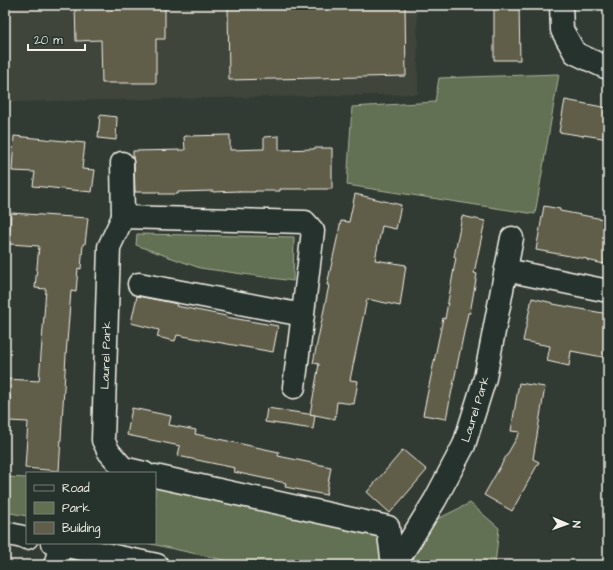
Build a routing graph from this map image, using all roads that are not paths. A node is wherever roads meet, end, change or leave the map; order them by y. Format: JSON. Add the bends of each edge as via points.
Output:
{"nodes":[{"id":1,"x":561,"y":5,"type":"edge"},
{"id":2,"x":608,"y":68,"type":"edge"},
{"id":3,"x":122,"y":163,"type":"dead end"},
{"id":4,"x":123,"y":217,"type":"junction"},
{"id":5,"x":512,"y":238,"type":"dead end"},
{"id":6,"x":506,"y":270,"type":"junction"},
{"id":7,"x":139,"y":284,"type":"dead end"},
{"id":8,"x":608,"y":291,"type":"edge"},
{"id":9,"x":303,"y":315,"type":"junction"},
{"id":10,"x":294,"y":387,"type":"dead end"},
{"id":11,"x":140,"y":472,"type":"edge"},
{"id":12,"x":156,"y":476,"type":"edge"},
{"id":13,"x":5,"y":533,"type":"edge"},
{"id":14,"x":26,"y":538,"type":"edge"},
{"id":15,"x":56,"y":551,"type":"edge"},
{"id":16,"x":157,"y":565,"type":"edge"},
{"id":17,"x":394,"y":565,"type":"edge"}],
"edges":[{"from":1,"to":2,"type":"street","via":[[562,30],[575,53]]},
{"from":3,"to":4,"type":"street","name":"Laurel Park"},
{"from":4,"to":9,"type":"street","via":[[304,222],[313,231]]},
{"from":4,"to":11,"type":"street","name":"Laurel Park","via":[[109,247],[103,440],[109,452],[123,468]]},
{"from":5,"to":6,"type":"street","name":"Laurel Park"},
{"from":6,"to":8,"type":"street"},
{"from":6,"to":17,"type":"street","name":"Laurel Park","via":[[485,378],[464,445],[435,500]]},
{"from":7,"to":9,"type":"street"},
{"from":9,"to":10,"type":"street"},
{"from":12,"to":17,"type":"street","name":"Laurel Park","via":[[388,527]]},
{"from":13,"to":14,"type":"street"},
{"from":15,"to":16,"type":"street"}]}
